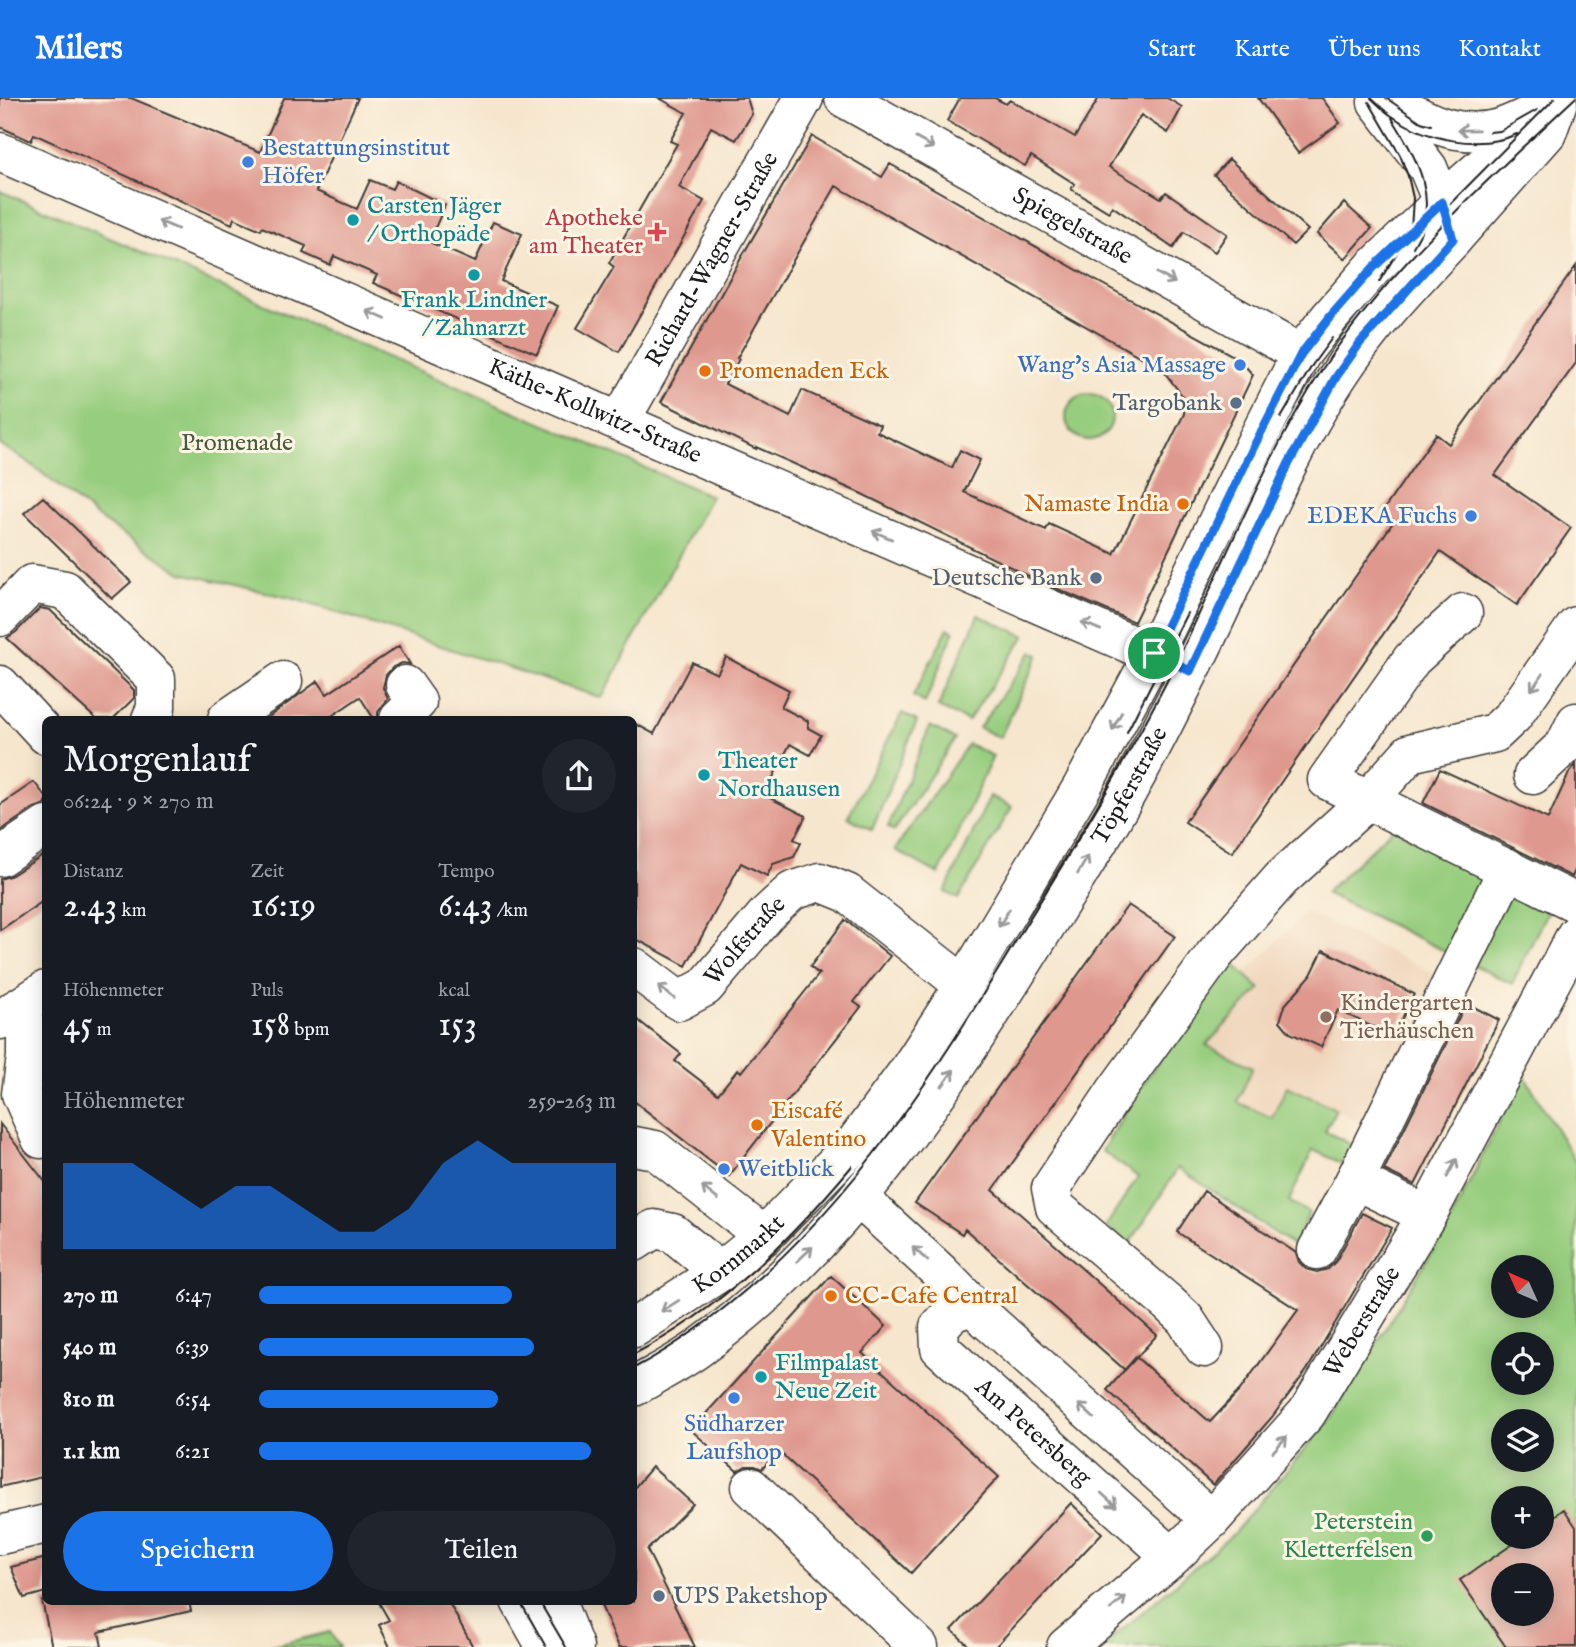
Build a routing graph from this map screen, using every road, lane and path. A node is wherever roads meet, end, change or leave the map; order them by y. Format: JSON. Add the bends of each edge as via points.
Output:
{"nodes":[{"id":1,"x":804,"y":98,"type":"edge"},
{"id":2,"x":844,"y":98,"type":"edge"},
{"id":3,"x":1374,"y":98,"type":"edge"},
{"id":4,"x":1387,"y":98,"type":"edge"},
{"id":5,"x":1558,"y":102,"type":"edge"},
{"id":6,"x":896,"y":111,"type":"edge"},
{"id":7,"x":0,"y":152,"type":"edge"},
{"id":8,"x":1442,"y":202,"type":"junction"},
{"id":9,"x":1453,"y":239,"type":"junction"},
{"id":10,"x":1301,"y":354,"type":"junction"},
{"id":11,"x":620,"y":421,"type":"junction"},
{"id":12,"x":1463,"y":613,"type":"dead end"},
{"id":13,"x":0,"y":617,"type":"edge"},
{"id":14,"x":1576,"y":626,"type":"edge"},
{"id":15,"x":1154,"y":653,"type":"junction"},
{"id":16,"x":1190,"y":671,"type":"junction"},
{"id":17,"x":283,"y":681,"type":"dead end"},
{"id":18,"x":0,"y":685,"type":"edge"},
{"id":19,"x":152,"y":716,"type":"edge"},
{"id":20,"x":231,"y":716,"type":"edge"},
{"id":21,"x":1576,"y":722,"type":"edge"},
{"id":22,"x":42,"y":731,"type":"edge"},
{"id":23,"x":1533,"y":775,"type":"dead end"},
{"id":24,"x":1367,"y":801,"type":"junction"},
{"id":25,"x":42,"y":829,"type":"edge"},
{"id":26,"x":0,"y":857,"type":"edge"},
{"id":27,"x":1508,"y":868,"type":"junction"},
{"id":28,"x":1576,"y":903,"type":"edge"},
{"id":29,"x":1576,"y":935,"type":"edge"},
{"id":30,"x":637,"y":969,"type":"edge"},
{"id":31,"x":964,"y":985,"type":"junction"},
{"id":32,"x":21,"y":1006,"type":"edge"},
{"id":33,"x":42,"y":1138,"type":"edge"},
{"id":34,"x":641,"y":1162,"type":"edge"},
{"id":35,"x":833,"y":1167,"type":"joint"},
{"id":36,"x":1355,"y":1180,"type":"junction"},
{"id":37,"x":859,"y":1198,"type":"junction"},
{"id":38,"x":1427,"y":1215,"type":"junction"},
{"id":39,"x":637,"y":1240,"type":"edge"},
{"id":40,"x":1317,"y":1251,"type":"dead end"},
{"id":41,"x":743,"y":1253,"type":"junction"},
{"id":42,"x":756,"y":1302,"type":"joint"},
{"id":43,"x":971,"y":1306,"type":"junction"},
{"id":44,"x":637,"y":1326,"type":"edge"},
{"id":45,"x":1204,"y":1348,"type":"dead end"},
{"id":46,"x":637,"y":1385,"type":"edge"},
{"id":47,"x":751,"y":1487,"type":"dead end"},
{"id":48,"x":1211,"y":1521,"type":"junction"},
{"id":49,"x":42,"y":1525,"type":"edge"},
{"id":50,"x":0,"y":1535,"type":"edge"},
{"id":51,"x":1172,"y":1557,"type":"junction"},
{"id":52,"x":522,"y":1605,"type":"edge"},
{"id":53,"x":558,"y":1605,"type":"edge"},
{"id":54,"x":546,"y":1647,"type":"edge"},
{"id":55,"x":574,"y":1647,"type":"edge"},
{"id":56,"x":919,"y":1647,"type":"edge"},
{"id":57,"x":1066,"y":1647,"type":"edge"}],
"edges":[{"from":1,"to":11,"type":"street","name":"Richard-Wagner-Straße"},
{"from":2,"to":6,"type":"street","name":"Spiegelstraße"},
{"from":3,"to":8,"type":"street","via":[[1428,168]]},
{"from":5,"to":4,"type":"street","one_way":true,"via":[[1499,128],[1461,132],[1422,120]]},
{"from":5,"to":8,"type":"street","name":"Töpferstraße"},
{"from":5,"to":9,"type":"street","name":"Töpferstraße","via":[[1548,133]]},
{"from":6,"to":10,"type":"street","name":"Spiegelstraße","one_way":true},
{"from":11,"to":7,"type":"street","name":"Käthe-Kollwitz-Straße","one_way":true},
{"from":8,"to":9,"type":"street"},
{"from":8,"to":10,"type":"street","name":"Töpferstraße","via":[[1373,268]]},
{"from":9,"to":16,"type":"street","name":"Töpferstraße","via":[[1360,343],[1336,377],[1289,463]]},
{"from":10,"to":15,"type":"street","name":"Töpferstraße"},
{"from":15,"to":11,"type":"street","name":"Käthe-Kollwitz-Straße","one_way":true},
{"from":12,"to":24,"type":"street","via":[[1412,659],[1326,780]]},
{"from":13,"to":19,"type":"street","via":[[32,584],[65,590],[156,679]]},
{"from":14,"to":24,"type":"street","one_way":true,"via":[[1513,716],[1495,733],[1409,752]]},
{"from":15,"to":16,"type":"street","name":"Käthe-Kollwitz-Straße"},
{"from":15,"to":31,"type":"street","name":"Töpferstraße","one_way":true,"via":[[1082,787]]},
{"from":37,"to":16,"type":"street","name":"Töpferstraße","one_way":true,"via":[[975,1039],[1120,805]]},
{"from":17,"to":20,"type":"street"},
{"from":18,"to":22,"type":"street"},
{"from":21,"to":23,"type":"street","via":[[1565,745]]},
{"from":24,"to":27,"type":"street"},
{"from":24,"to":45,"type":"street","via":[[1281,879],[1215,954],[1051,1188],[1055,1207],[1185,1319]]},
{"from":25,"to":26,"type":"street"},
{"from":27,"to":28,"type":"street"},
{"from":27,"to":36,"type":"street"},
{"from":38,"to":29,"type":"street","name":"Weberstraße","one_way":true},
{"from":31,"to":30,"type":"street","name":"Wolfstraße","one_way":true,"via":[[847,893],[820,881],[760,910],[705,987],[679,1002]]},
{"from":31,"to":35,"type":"street","name":"Töpferstraße","via":[[908,1071]]},
{"from":32,"to":33,"type":"street","via":[[26,1026],[21,1094]]},
{"from":34,"to":41,"type":"street","via":[[655,1150]]},
{"from":35,"to":41,"type":"street","name":"Kornmarkt"},
{"from":36,"to":38,"type":"street"},
{"from":36,"to":40,"type":"street"},
{"from":42,"to":37,"type":"street","name":"Töpferstraße","one_way":true},
{"from":43,"to":37,"type":"street","name":"Am Petersberg","one_way":true},
{"from":48,"to":38,"type":"street","name":"Weberstraße","one_way":true,"via":[[1307,1413]]},
{"from":39,"to":41,"type":"street","via":[[654,1229]]},
{"from":41,"to":44,"type":"street","name":"Kornmarkt","one_way":true},
{"from":42,"to":46,"type":"street","name":"Kornmarkt","via":[[694,1352]]},
{"from":48,"to":43,"type":"street","name":"Am Petersberg","one_way":true},
{"from":43,"to":51,"type":"street","name":"Am Petersberg","one_way":true,"via":[[952,1313],[939,1327],[940,1348]]},
{"from":47,"to":56,"type":"street"},
{"from":48,"to":51,"type":"street","name":"Weberstraße"},
{"from":49,"to":50,"type":"street"},
{"from":57,"to":51,"type":"street","name":"Weberstraße","one_way":true},
{"from":52,"to":54,"type":"street"},
{"from":53,"to":55,"type":"street"}]}
